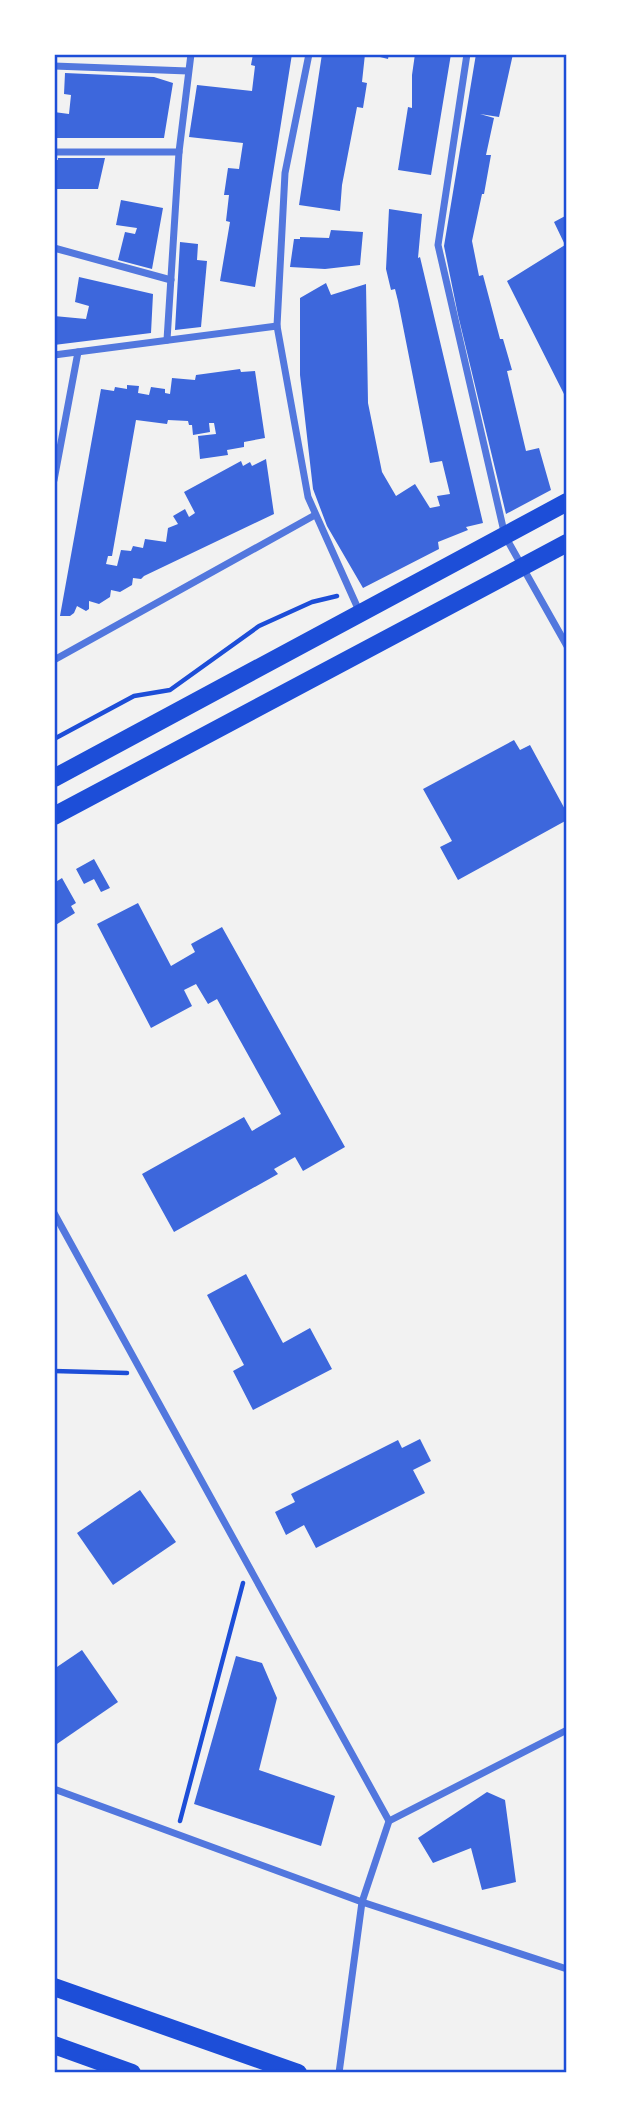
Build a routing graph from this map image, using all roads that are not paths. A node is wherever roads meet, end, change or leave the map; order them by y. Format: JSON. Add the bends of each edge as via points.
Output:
{"nodes":[{"id":1,"x":191,"y":54,"type":"edge"},
{"id":2,"x":309,"y":54,"type":"edge"},
{"id":3,"x":467,"y":54,"type":"edge"},
{"id":4,"x":54,"y":66,"type":"edge"},
{"id":5,"x":188,"y":71,"type":"junction"},
{"id":6,"x":54,"y":152,"type":"edge"},
{"id":7,"x":179,"y":152,"type":"junction"},
{"id":8,"x":54,"y":248,"type":"edge"},
{"id":9,"x":171,"y":280,"type":"junction"},
{"id":10,"x":277,"y":326,"type":"junction"},
{"id":11,"x":167,"y":340,"type":"junction"},
{"id":12,"x":78,"y":352,"type":"junction"},
{"id":13,"x":54,"y":355,"type":"edge"},
{"id":14,"x":54,"y":480,"type":"edge"},
{"id":15,"x":567,"y":502,"type":"edge"},
{"id":16,"x":316,"y":515,"type":"junction"},
{"id":17,"x":505,"y":536,"type":"junction"},
{"id":18,"x":567,"y":543,"type":"edge"},
{"id":19,"x":523,"y":566,"type":"junction"},
{"id":20,"x":360,"y":613,"type":"junction"},
{"id":21,"x":567,"y":646,"type":"edge"},
{"id":22,"x":54,"y":660,"type":"edge"},
{"id":23,"x":54,"y":778,"type":"edge"},
{"id":24,"x":54,"y":816,"type":"edge"},
{"id":25,"x":54,"y":1213,"type":"edge"},
{"id":26,"x":58,"y":1228,"type":"edge"},
{"id":27,"x":567,"y":1730,"type":"edge"},
{"id":28,"x":54,"y":1789,"type":"edge"},
{"id":29,"x":389,"y":1822,"type":"junction"},
{"id":30,"x":362,"y":1902,"type":"junction"},
{"id":31,"x":567,"y":1969,"type":"edge"},
{"id":32,"x":54,"y":1987,"type":"edge"},
{"id":33,"x":54,"y":2045,"type":"edge"},
{"id":34,"x":132,"y":2073,"type":"edge"},
{"id":35,"x":298,"y":2073,"type":"edge"},
{"id":36,"x":339,"y":2073,"type":"edge"}],
"edges":[{"from":1,"to":5,"type":"street"},
{"from":2,"to":10,"type":"street","via":[[285,173]]},
{"from":3,"to":17,"type":"street","via":[[438,245]]},
{"from":4,"to":5,"type":"street"},
{"from":5,"to":7,"type":"street"},
{"from":6,"to":7,"type":"street"},
{"from":7,"to":9,"type":"street"},
{"from":8,"to":9,"type":"street"},
{"from":9,"to":11,"type":"street"},
{"from":10,"to":11,"type":"street"},
{"from":10,"to":16,"type":"street","via":[[308,497]]},
{"from":11,"to":12,"type":"street"},
{"from":12,"to":13,"type":"street"},
{"from":12,"to":14,"type":"street"},
{"from":15,"to":17,"type":"main road"},
{"from":16,"to":20,"type":"street"},
{"from":16,"to":22,"type":"street"},
{"from":17,"to":19,"type":"street"},
{"from":17,"to":20,"type":"main road"},
{"from":18,"to":19,"type":"main road"},
{"from":19,"to":21,"type":"street"},
{"from":19,"to":24,"type":"main road"},
{"from":20,"to":23,"type":"main road"},
{"from":25,"to":26,"type":"street"},
{"from":26,"to":29,"type":"street"},
{"from":27,"to":29,"type":"street"},
{"from":28,"to":30,"type":"street"},
{"from":29,"to":30,"type":"street"},
{"from":30,"to":31,"type":"street"},
{"from":30,"to":36,"type":"street"},
{"from":32,"to":35,"type":"main road"},
{"from":33,"to":34,"type":"main road"}]}
